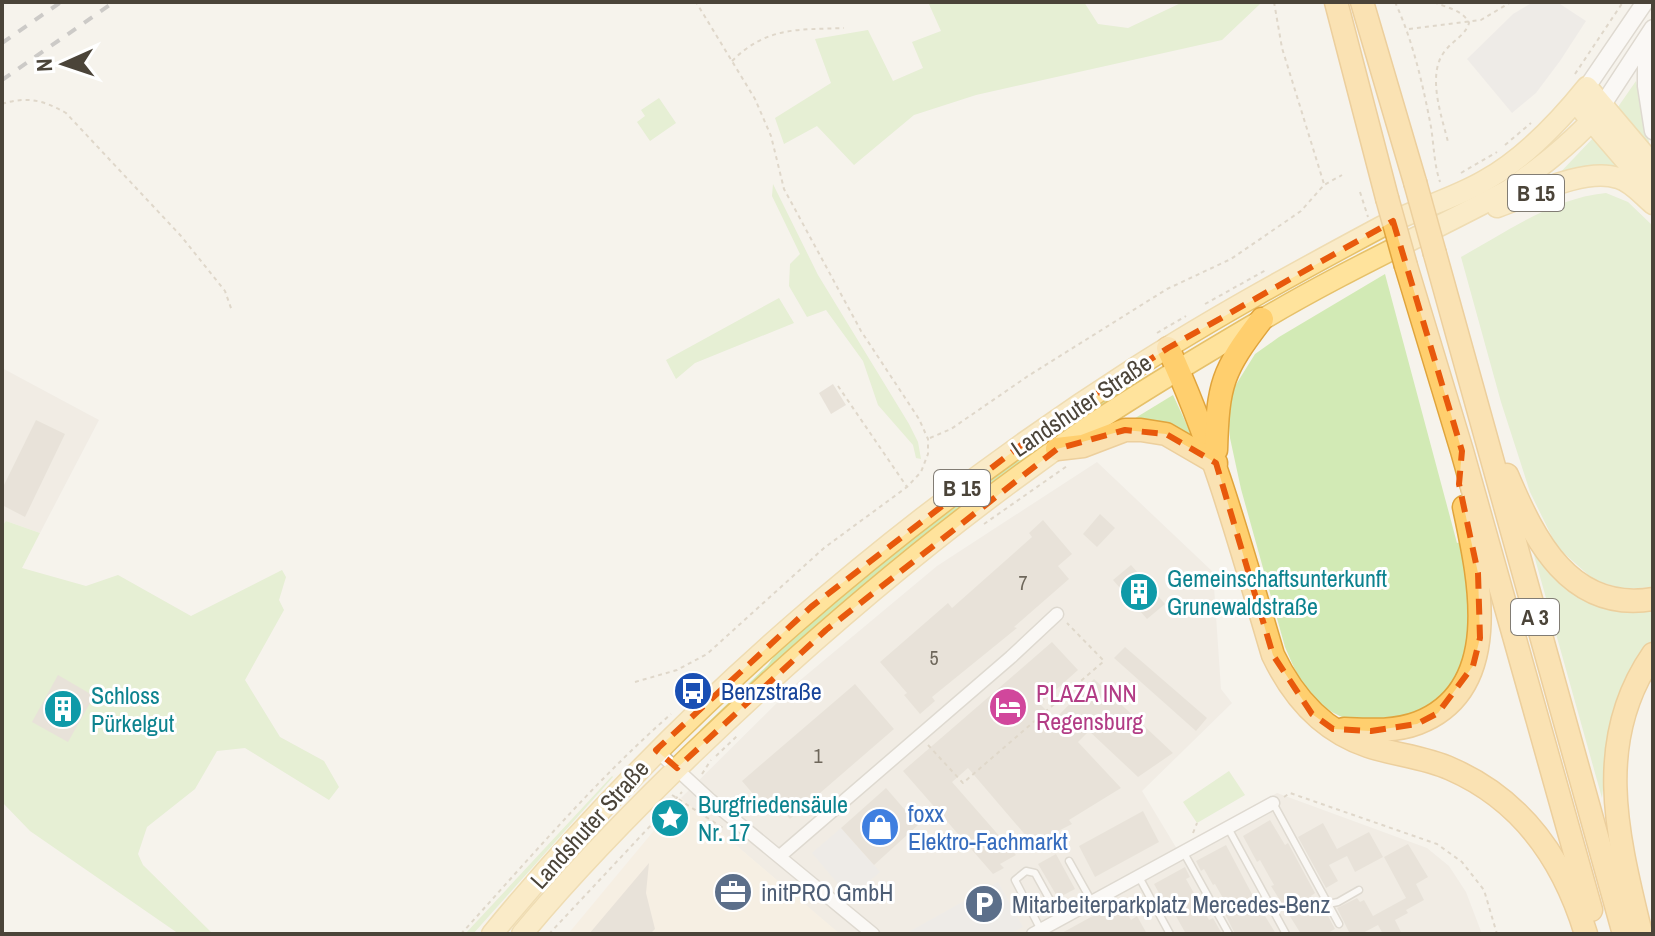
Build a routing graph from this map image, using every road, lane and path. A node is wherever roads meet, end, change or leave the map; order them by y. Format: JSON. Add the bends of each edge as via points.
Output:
{"nodes":[{"id":1,"x":696,"y":2,"type":"edge"},
{"id":2,"x":1274,"y":2,"type":"edge"},
{"id":3,"x":1336,"y":2,"type":"edge"},
{"id":4,"x":1362,"y":2,"type":"edge"},
{"id":5,"x":1395,"y":2,"type":"edge"},
{"id":6,"x":1434,"y":2,"type":"edge"},
{"id":7,"x":1511,"y":2,"type":"edge"},
{"id":8,"x":1645,"y":2,"type":"edge"},
{"id":9,"x":1469,"y":23,"type":"junction"},
{"id":10,"x":844,"y":28,"type":"dead end"},
{"id":11,"x":1408,"y":29,"type":"junction"},
{"id":12,"x":1649,"y":34,"type":"edge"},
{"id":13,"x":732,"y":61,"type":"junction"},
{"id":14,"x":1581,"y":95,"type":"junction"},
{"id":15,"x":2,"y":104,"type":"edge"},
{"id":16,"x":1598,"y":112,"type":"junction"},
{"id":17,"x":1653,"y":131,"type":"edge"},
{"id":18,"x":1448,"y":142,"type":"dead end"},
{"id":19,"x":1653,"y":165,"type":"edge"},
{"id":20,"x":1342,"y":175,"type":"dead end"},
{"id":21,"x":1324,"y":185,"type":"junction"},
{"id":22,"x":1441,"y":185,"type":"dead end"},
{"id":23,"x":1360,"y":192,"type":"dead end"},
{"id":24,"x":1653,"y":193,"type":"edge"},
{"id":25,"x":1653,"y":204,"type":"edge"},
{"id":26,"x":1368,"y":218,"type":"dead end"},
{"id":27,"x":1414,"y":238,"type":"junction"},
{"id":28,"x":1448,"y":300,"type":"junction"},
{"id":29,"x":232,"y":311,"type":"dead end"},
{"id":30,"x":1262,"y":319,"type":"junction"},
{"id":31,"x":1168,"y":348,"type":"junction"},
{"id":32,"x":1178,"y":370,"type":"junction"},
{"id":33,"x":838,"y":386,"type":"dead end"},
{"id":34,"x":928,"y":439,"type":"junction"},
{"id":35,"x":1462,"y":451,"type":"junction"},
{"id":36,"x":1065,"y":456,"type":"junction"},
{"id":37,"x":1216,"y":463,"type":"junction"},
{"id":38,"x":907,"y":487,"type":"junction"},
{"id":39,"x":974,"y":531,"type":"dead end"},
{"id":40,"x":1653,"y":599,"type":"edge"},
{"id":41,"x":1057,"y":614,"type":"joint"},
{"id":42,"x":1653,"y":654,"type":"edge"},
{"id":43,"x":635,"y":682,"type":"dead end"},
{"id":44,"x":660,"y":724,"type":"dead end"},
{"id":45,"x":1333,"y":729,"type":"junction"},
{"id":46,"x":739,"y":734,"type":"dead end"},
{"id":47,"x":919,"y":736,"type":"junction"},
{"id":48,"x":656,"y":750,"type":"junction"},
{"id":49,"x":677,"y":768,"type":"junction"},
{"id":50,"x":693,"y":783,"type":"junction"},
{"id":51,"x":1273,"y":803,"type":"junction"},
{"id":52,"x":1228,"y":828,"type":"junction"},
{"id":53,"x":1184,"y":853,"type":"junction"},
{"id":54,"x":780,"y":856,"type":"junction"},
{"id":55,"x":1069,"y":861,"type":"dead end"},
{"id":56,"x":1139,"y":877,"type":"junction"},
{"id":57,"x":1359,"y":890,"type":"dead end"},
{"id":58,"x":1092,"y":902,"type":"junction"},
{"id":59,"x":1328,"y":904,"type":"junction"},
{"id":60,"x":1060,"y":919,"type":"junction"},
{"id":61,"x":1339,"y":924,"type":"dead end"},
{"id":62,"x":1036,"y":933,"type":"edge"},
{"id":63,"x":461,"y":934,"type":"edge"},
{"id":64,"x":492,"y":934,"type":"edge"},
{"id":65,"x":522,"y":934,"type":"edge"},
{"id":66,"x":549,"y":934,"type":"edge"},
{"id":67,"x":873,"y":934,"type":"edge"},
{"id":68,"x":1170,"y":934,"type":"edge"},
{"id":69,"x":1229,"y":934,"type":"edge"},
{"id":70,"x":1286,"y":934,"type":"edge"},
{"id":71,"x":1497,"y":934,"type":"edge"},
{"id":72,"x":1586,"y":934,"type":"edge"},
{"id":73,"x":1598,"y":934,"type":"edge"},
{"id":74,"x":1624,"y":934,"type":"edge"},
{"id":75,"x":1641,"y":934,"type":"edge"}],
"edges":[{"from":1,"to":13,"type":"path"},
{"from":2,"to":21,"type":"path","via":[[1282,48]]},
{"from":3,"to":35,"type":"highway","number":"A 3","bridge":true},
{"from":4,"to":28,"type":"highway","number":"A 3","bridge":true},
{"from":5,"to":11,"type":"path"},
{"from":6,"to":9,"type":"path","via":[[1466,16]]},
{"from":7,"to":9,"type":"path"},
{"from":8,"to":14,"type":"street"},
{"from":9,"to":11,"type":"path"},
{"from":9,"to":18,"type":"path","via":[[1439,64],[1437,89]]},
{"from":10,"to":13,"type":"path","via":[[771,34]]},
{"from":11,"to":22,"type":"path"},
{"from":12,"to":16,"type":"street"},
{"from":12,"to":17,"type":"street","via":[[1646,86]]},
{"from":13,"to":34,"type":"path","via":[[771,136],[784,189],[861,331]]},
{"from":14,"to":16,"type":"main road"},
{"from":14,"to":31,"type":"main road","name":"Landshuter Straße","via":[[1529,150],[1485,181],[1393,221]]},
{"from":15,"to":29,"type":"path","via":[[30,98],[66,113],[181,236],[225,291]]},
{"from":16,"to":19,"type":"main road"},
{"from":16,"to":24,"type":"main road"},
{"from":16,"to":27,"type":"main road","name":"Landshuter Straße","number":"B 15","via":[[1576,137],[1509,190]]},
{"from":20,"to":21,"type":"path"},
{"from":21,"to":34,"type":"path","via":[[1301,211],[1231,259],[1167,289]]},
{"from":23,"to":26,"type":"path"},
{"from":25,"to":27,"type":"main road","number":"B 15","via":[[1630,184],[1603,175],[1555,186]]},
{"from":27,"to":30,"type":"main road","name":"Landshuter Straße","number":"B 15"},
{"from":28,"to":40,"type":"highway","number":"A 3","via":[[1463,316],[1507,473],[1539,541],[1574,582],[1594,593]]},
{"from":28,"to":74,"type":"highway","number":"A 3"},
{"from":30,"to":32,"type":"main road","name":"Landshuter Straße","number":"B 15"},
{"from":30,"to":37,"type":"highway","via":[[1222,381]]},
{"from":31,"to":32,"type":"highway"},
{"from":31,"to":48,"type":"main road","name":"Landshuter Straße","number":"B 15","via":[[947,498],[811,607]]},
{"from":32,"to":36,"type":"main road","name":"Landshuter Straße","number":"B 15"},
{"from":32,"to":37,"type":"highway"},
{"from":33,"to":38,"type":"path"},
{"from":34,"to":38,"type":"path","via":[[921,472]]},
{"from":35,"to":45,"type":"highway","number":"A 3","via":[[1459,484],[1480,605],[1473,666],[1438,713],[1417,724],[1371,731]]},
{"from":35,"to":73,"type":"highway","number":"A 3"},
{"from":36,"to":37,"type":"highway","via":[[1125,430],[1141,430],[1166,434]]},
{"from":36,"to":39,"type":"path"},
{"from":36,"to":49,"type":"main road","name":"Landshuter Straße","number":"B 15","via":[[922,551],[759,689]]},
{"from":37,"to":45,"type":"highway","via":[[1273,655],[1298,698]]},
{"from":38,"to":43,"type":"path","via":[[824,548],[707,654],[677,670]]},
{"from":41,"to":47,"type":"street"},
{"from":41,"to":47,"type":"path","via":[[1104,661],[963,783]]},
{"from":42,"to":75,"type":"highway","via":[[1619,726],[1615,769],[1618,815]]},
{"from":44,"to":63,"type":"path"},
{"from":45,"to":72,"type":"highway","via":[[1366,745],[1448,767],[1496,795],[1537,833],[1556,861]]},
{"from":46,"to":50,"type":"path"},
{"from":47,"to":54,"type":"street"},
{"from":48,"to":49,"type":"street"},
{"from":48,"to":64,"type":"main road","name":"Landshuter Straße","number":"B 15"},
{"from":49,"to":50,"type":"street"},
{"from":49,"to":65,"type":"main road","name":"Landshuter Straße","number":"B 15"},
{"from":50,"to":54,"type":"street"},
{"from":50,"to":66,"type":"path"},
{"from":51,"to":52,"type":"street"},
{"from":51,"to":59,"type":"lane"},
{"from":51,"to":71,"type":"path","via":[[1290,793],[1437,844],[1462,862],[1484,890]]},
{"from":52,"to":53,"type":"street"},
{"from":52,"to":70,"type":"lane"},
{"from":53,"to":56,"type":"street"},
{"from":53,"to":69,"type":"lane"},
{"from":54,"to":67,"type":"street"},
{"from":55,"to":58,"type":"lane"},
{"from":56,"to":58,"type":"street"},
{"from":56,"to":68,"type":"lane"},
{"from":57,"to":59,"type":"lane"},
{"from":58,"to":60,"type":"street"},
{"from":59,"to":61,"type":"lane"},
{"from":60,"to":62,"type":"street"},
{"from":60,"to":62,"type":"lane","via":[[1035,873],[1017,876]]}]}
